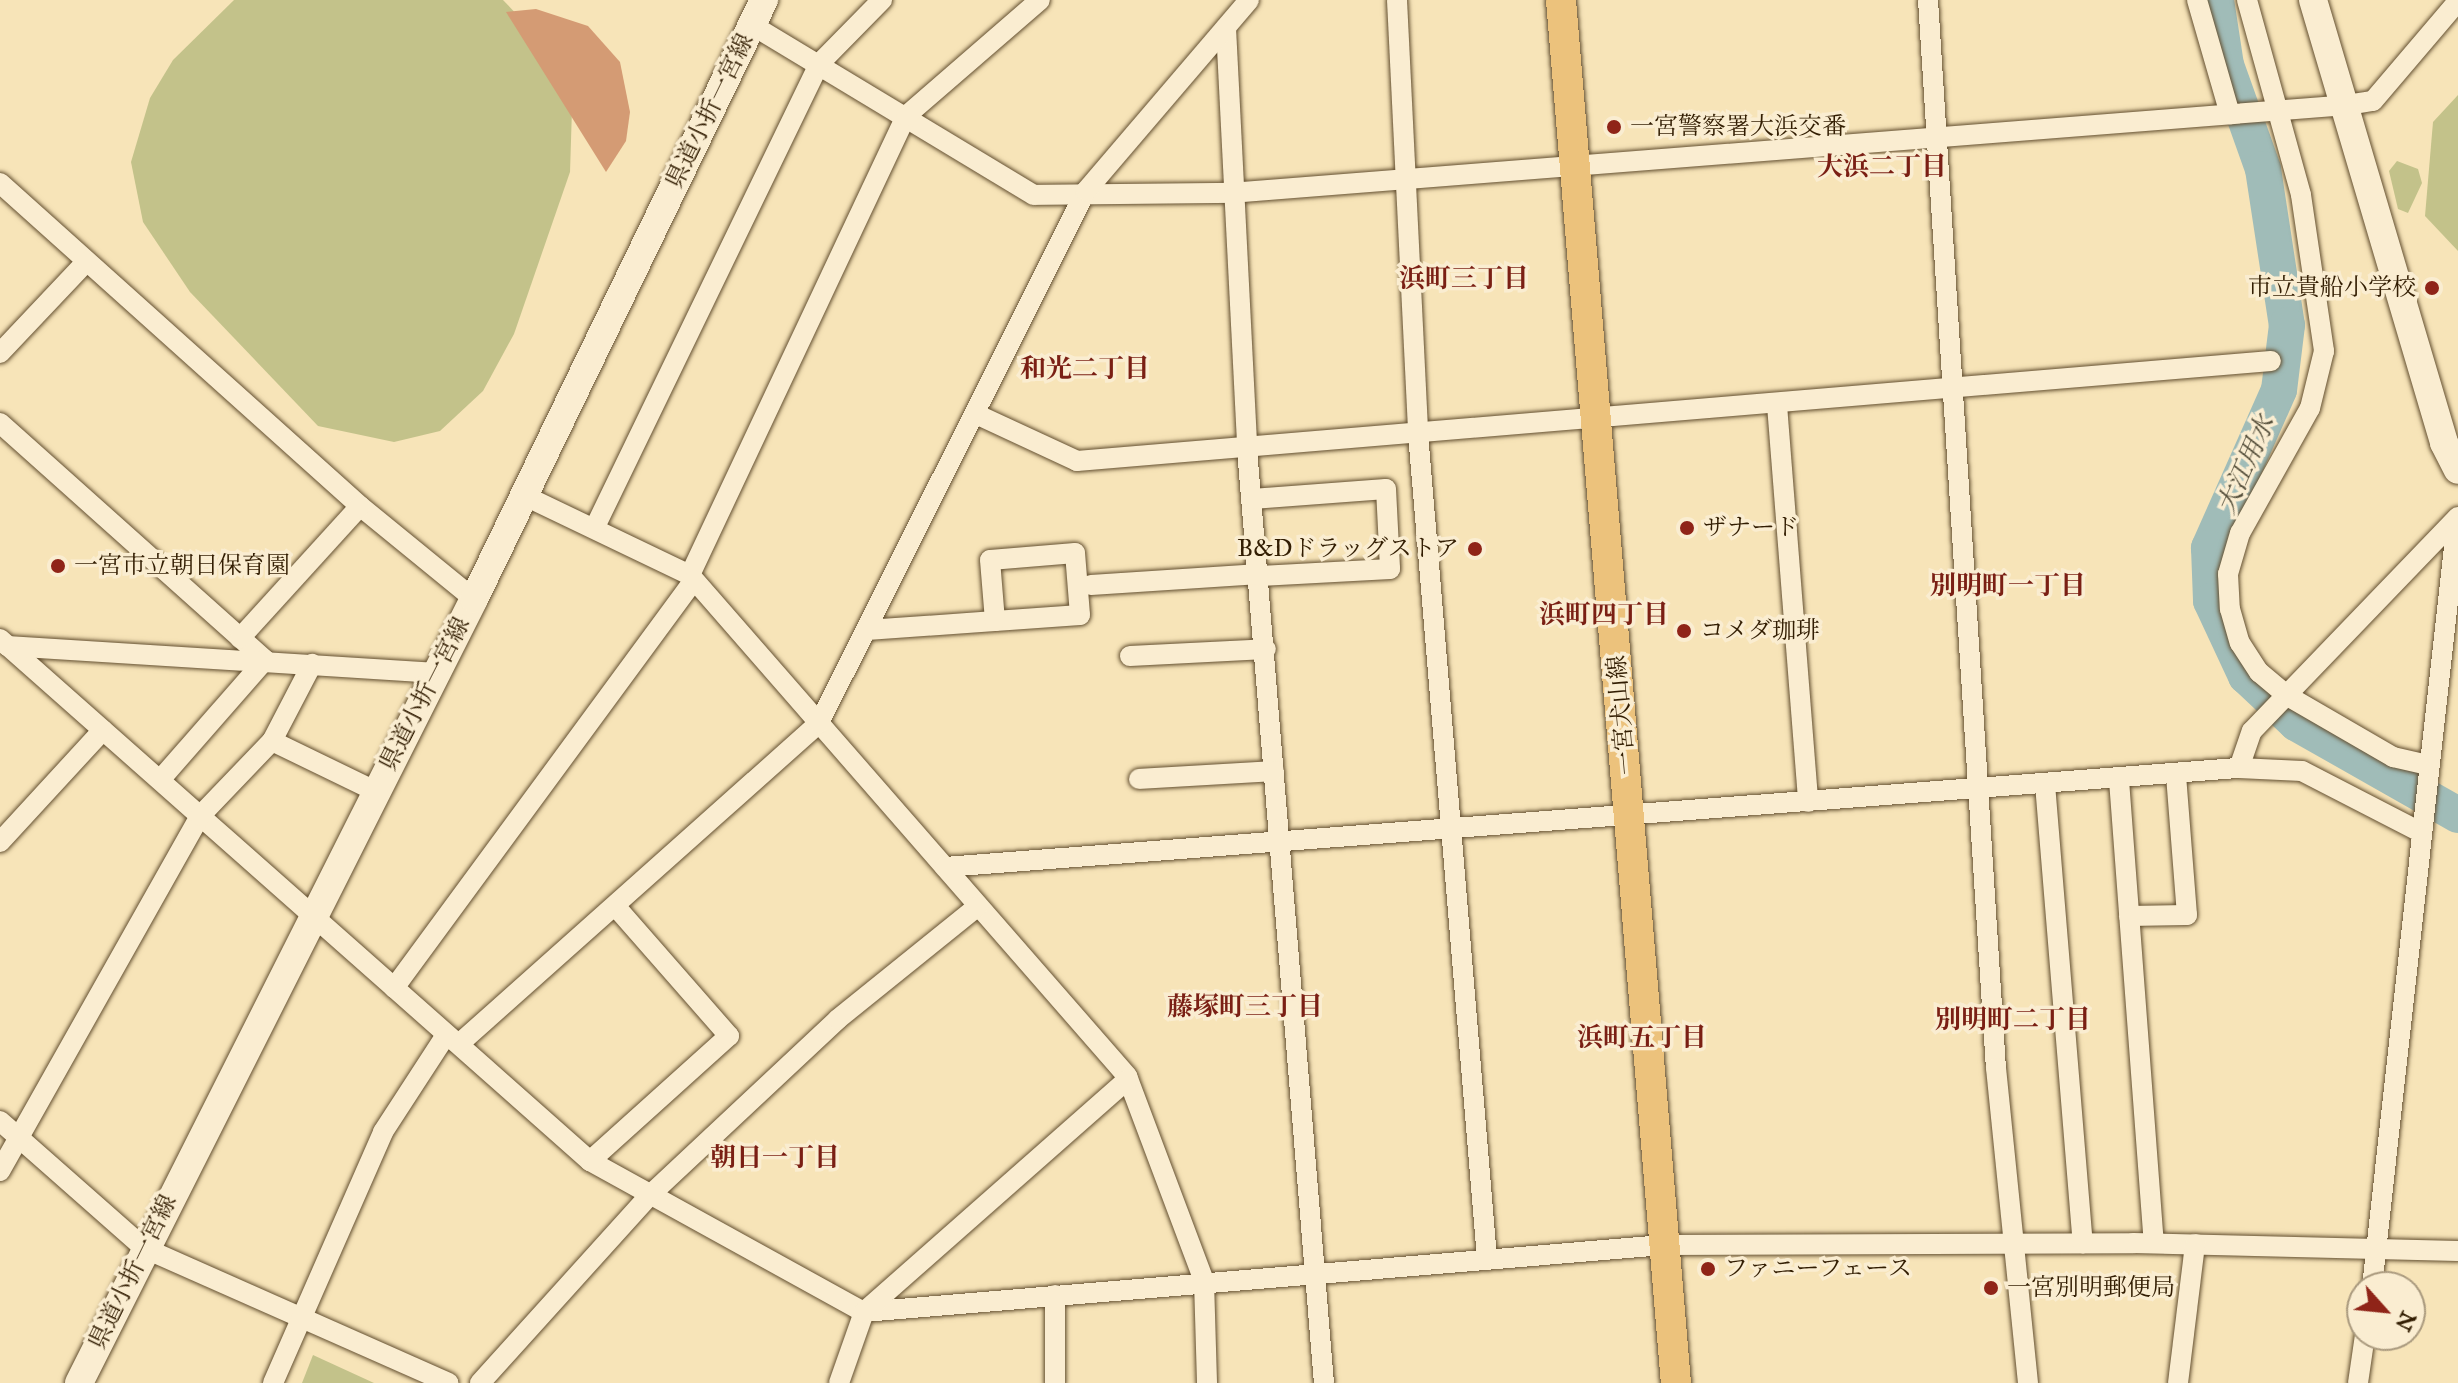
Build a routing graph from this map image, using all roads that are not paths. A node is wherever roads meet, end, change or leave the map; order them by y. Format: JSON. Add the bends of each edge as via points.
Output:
{"nodes":[{"id":1,"x":882,"y":0,"type":"edge"},
{"id":2,"x":1040,"y":0,"type":"edge"},
{"id":3,"x":1249,"y":0,"type":"edge"},
{"id":4,"x":1397,"y":0,"type":"edge"},
{"id":5,"x":1561,"y":0,"type":"edge"},
{"id":6,"x":1928,"y":0,"type":"edge"},
{"id":7,"x":2197,"y":0,"type":"edge"},
{"id":8,"x":2247,"y":0,"type":"edge"},
{"id":9,"x":2313,"y":0,"type":"edge"},
{"id":10,"x":2458,"y":1,"type":"edge"},
{"id":11,"x":758,"y":12,"type":"edge"},
{"id":12,"x":1226,"y":28,"type":"junction"},
{"id":13,"x":819,"y":64,"type":"junction"},
{"id":14,"x":2347,"y":105,"type":"junction"},
{"id":15,"x":2275,"y":111,"type":"junction"},
{"id":16,"x":2233,"y":114,"type":"junction"},
{"id":17,"x":906,"y":116,"type":"junction"},
{"id":18,"x":1940,"y":137,"type":"junction"},
{"id":19,"x":1572,"y":170,"type":"junction"},
{"id":20,"x":1408,"y":180,"type":"junction"},
{"id":21,"x":0,"y":183,"type":"edge"},
{"id":22,"x":1086,"y":191,"type":"junction"},
{"id":23,"x":1230,"y":193,"type":"junction"},
{"id":24,"x":86,"y":262,"type":"junction"},
{"id":25,"x":0,"y":353,"type":"edge"},
{"id":26,"x":2271,"y":361,"type":"dead end"},
{"id":27,"x":1958,"y":390,"type":"junction"},
{"id":28,"x":1777,"y":405,"type":"junction"},
{"id":29,"x":978,"y":415,"type":"junction"},
{"id":30,"x":1596,"y":420,"type":"junction"},
{"id":31,"x":0,"y":423,"type":"edge"},
{"id":32,"x":1418,"y":433,"type":"junction"},
{"id":33,"x":1247,"y":449,"type":"junction"},
{"id":34,"x":2458,"y":470,"type":"edge"},
{"id":35,"x":523,"y":495,"type":"junction"},
{"id":36,"x":1252,"y":499,"type":"junction"},
{"id":37,"x":360,"y":506,"type":"junction"},
{"id":38,"x":2457,"y":518,"type":"edge"},
{"id":39,"x":595,"y":527,"type":"junction"},
{"id":40,"x":1260,"y":575,"type":"junction"},
{"id":41,"x":692,"y":578,"type":"junction"},
{"id":42,"x":1091,"y":585,"type":"dead end"},
{"id":43,"x":474,"y":599,"type":"junction"},
{"id":44,"x":995,"y":621,"type":"junction"},
{"id":45,"x":867,"y":630,"type":"junction"},
{"id":46,"x":240,"y":638,"type":"junction"},
{"id":47,"x":4,"y":642,"type":"edge"},
{"id":48,"x":1266,"y":649,"type":"junction"},
{"id":49,"x":1130,"y":656,"type":"dead end"},
{"id":50,"x":265,"y":660,"type":"junction"},
{"id":51,"x":312,"y":664,"type":"junction"},
{"id":52,"x":437,"y":673,"type":"junction"},
{"id":53,"x":2285,"y":697,"type":"junction"},
{"id":54,"x":819,"y":723,"type":"junction"},
{"id":55,"x":103,"y":730,"type":"junction"},
{"id":56,"x":272,"y":741,"type":"junction"},
{"id":57,"x":2239,"y":768,"type":"junction"},
{"id":58,"x":2429,"y":769,"type":"junction"},
{"id":59,"x":1274,"y":771,"type":"junction"},
{"id":60,"x":2176,"y":776,"type":"junction"},
{"id":61,"x":1139,"y":779,"type":"dead end"},
{"id":62,"x":160,"y":780,"type":"junction"},
{"id":63,"x":2119,"y":780,"type":"junction"},
{"id":64,"x":2045,"y":784,"type":"junction"},
{"id":65,"x":1976,"y":787,"type":"junction"},
{"id":66,"x":375,"y":791,"type":"junction"},
{"id":67,"x":1808,"y":802,"type":"junction"},
{"id":68,"x":200,"y":816,"type":"junction"},
{"id":69,"x":1630,"y":818,"type":"junction"},
{"id":70,"x":2423,"y":824,"type":"junction"},
{"id":71,"x":1450,"y":828,"type":"junction"},
{"id":72,"x":0,"y":842,"type":"edge"},
{"id":73,"x":1279,"y":842,"type":"junction"},
{"id":74,"x":945,"y":867,"type":"junction"},
{"id":75,"x":978,"y":906,"type":"junction"},
{"id":76,"x":616,"y":907,"type":"junction"},
{"id":77,"x":311,"y":914,"type":"junction"},
{"id":78,"x":2129,"y":916,"type":"junction"},
{"id":79,"x":394,"y":988,"type":"junction"},
{"id":80,"x":453,"y":1039,"type":"junction"},
{"id":81,"x":1128,"y":1079,"type":"junction"},
{"id":82,"x":0,"y":1121,"type":"edge"},
{"id":83,"x":17,"y":1136,"type":"junction"},
{"id":84,"x":590,"y":1161,"type":"junction"},
{"id":85,"x":0,"y":1171,"type":"edge"},
{"id":86,"x":649,"y":1196,"type":"junction"},
{"id":87,"x":2083,"y":1243,"type":"junction"},
{"id":88,"x":2154,"y":1243,"type":"junction"},
{"id":89,"x":2016,"y":1244,"type":"junction"},
{"id":90,"x":2195,"y":1244,"type":"junction"},
{"id":91,"x":1664,"y":1245,"type":"junction"},
{"id":92,"x":144,"y":1248,"type":"junction"},
{"id":93,"x":2377,"y":1249,"type":"junction"},
{"id":94,"x":2458,"y":1251,"type":"edge"},
{"id":95,"x":1487,"y":1259,"type":"junction"},
{"id":96,"x":2374,"y":1271,"type":"edge"},
{"id":97,"x":1316,"y":1274,"type":"junction"},
{"id":98,"x":1204,"y":1281,"type":"junction"},
{"id":99,"x":1055,"y":1295,"type":"junction"},
{"id":100,"x":864,"y":1312,"type":"junction"},
{"id":101,"x":301,"y":1319,"type":"junction"},
{"id":102,"x":2363,"y":1351,"type":"edge"},
{"id":103,"x":79,"y":1383,"type":"edge"},
{"id":104,"x":273,"y":1383,"type":"edge"},
{"id":105,"x":448,"y":1383,"type":"edge"},
{"id":106,"x":480,"y":1383,"type":"edge"},
{"id":107,"x":839,"y":1383,"type":"edge"},
{"id":108,"x":1055,"y":1383,"type":"edge"},
{"id":109,"x":1207,"y":1383,"type":"edge"},
{"id":110,"x":1324,"y":1383,"type":"edge"},
{"id":111,"x":1676,"y":1383,"type":"edge"},
{"id":112,"x":2028,"y":1383,"type":"edge"},
{"id":113,"x":2178,"y":1383,"type":"edge"},
{"id":114,"x":2358,"y":1383,"type":"edge"}],
"edges":[{"from":1,"to":13,"type":"street"},
{"from":2,"to":17,"type":"street"},
{"from":3,"to":12,"type":"street"},
{"from":4,"to":20,"type":"street"},
{"from":5,"to":19,"type":"main road","name":"一宮犬山線"},
{"from":6,"to":18,"type":"street"},
{"from":7,"to":16,"type":"street"},
{"from":8,"to":15,"type":"street"},
{"from":9,"to":14,"type":"main road"},
{"from":10,"to":14,"type":"street","via":[[2373,101]]},
{"from":11,"to":13,"type":"street"},
{"from":11,"to":35,"type":"main road","name":"県道小折一宮線"},
{"from":12,"to":22,"type":"street"},
{"from":12,"to":23,"type":"street"},
{"from":13,"to":17,"type":"street"},
{"from":13,"to":39,"type":"street"},
{"from":14,"to":15,"type":"street"},
{"from":14,"to":34,"type":"main road","via":[[2444,443]]},
{"from":15,"to":16,"type":"street"},
{"from":15,"to":53,"type":"street","via":[[2301,195],[2324,351],[2310,408],[2240,533],[2228,574],[2240,643]]},
{"from":16,"to":18,"type":"street"},
{"from":17,"to":22,"type":"street","via":[[1034,195]]},
{"from":17,"to":41,"type":"street"},
{"from":18,"to":19,"type":"street"},
{"from":18,"to":27,"type":"street"},
{"from":19,"to":20,"type":"street"},
{"from":19,"to":30,"type":"main road","name":"一宮犬山線"},
{"from":20,"to":23,"type":"street"},
{"from":20,"to":32,"type":"street"},
{"from":21,"to":24,"type":"street"},
{"from":22,"to":23,"type":"street"},
{"from":22,"to":29,"type":"street"},
{"from":23,"to":33,"type":"street"},
{"from":24,"to":25,"type":"street"},
{"from":24,"to":37,"type":"street"},
{"from":26,"to":27,"type":"street"},
{"from":27,"to":28,"type":"street"},
{"from":27,"to":65,"type":"street"},
{"from":28,"to":30,"type":"street"},
{"from":28,"to":67,"type":"street"},
{"from":29,"to":33,"type":"street","via":[[1077,461]]},
{"from":29,"to":45,"type":"street"},
{"from":30,"to":32,"type":"street"},
{"from":30,"to":69,"type":"main road","name":"一宮犬山線"},
{"from":31,"to":46,"type":"street"},
{"from":32,"to":33,"type":"street"},
{"from":32,"to":71,"type":"street"},
{"from":33,"to":36,"type":"street"},
{"from":35,"to":39,"type":"street"},
{"from":35,"to":43,"type":"main road","name":"県道小折一宮線"},
{"from":36,"to":40,"type":"street"},
{"from":36,"to":40,"type":"street","via":[[1386,489],[1390,569]]},
{"from":37,"to":43,"type":"street"},
{"from":37,"to":46,"type":"street"},
{"from":38,"to":53,"type":"street"},
{"from":38,"to":58,"type":"street"},
{"from":39,"to":41,"type":"street"},
{"from":40,"to":42,"type":"street"},
{"from":40,"to":48,"type":"street"},
{"from":41,"to":54,"type":"street"},
{"from":41,"to":79,"type":"street"},
{"from":43,"to":52,"type":"main road","name":"県道小折一宮線"},
{"from":44,"to":44,"type":"street","via":[[1080,615],[1075,553],[990,560]]},
{"from":44,"to":45,"type":"street"},
{"from":45,"to":54,"type":"street"},
{"from":46,"to":50,"type":"street"},
{"from":47,"to":50,"type":"street"},
{"from":47,"to":55,"type":"street"},
{"from":48,"to":49,"type":"street"},
{"from":48,"to":59,"type":"street"},
{"from":50,"to":51,"type":"street"},
{"from":50,"to":62,"type":"street"},
{"from":51,"to":52,"type":"street"},
{"from":51,"to":56,"type":"street"},
{"from":52,"to":66,"type":"main road","name":"県道小折一宮線"},
{"from":53,"to":57,"type":"street","via":[[2258,725]]},
{"from":53,"to":58,"type":"street","via":[[2393,757]]},
{"from":54,"to":74,"type":"street"},
{"from":54,"to":76,"type":"street"},
{"from":55,"to":62,"type":"street"},
{"from":55,"to":72,"type":"street"},
{"from":56,"to":66,"type":"street"},
{"from":56,"to":68,"type":"street"},
{"from":57,"to":60,"type":"street"},
{"from":57,"to":70,"type":"street","via":[[2302,771]]},
{"from":58,"to":70,"type":"street"},
{"from":59,"to":61,"type":"street"},
{"from":59,"to":73,"type":"street"},
{"from":60,"to":63,"type":"street"},
{"from":60,"to":78,"type":"street","via":[[2187,915]]},
{"from":62,"to":68,"type":"street"},
{"from":63,"to":64,"type":"street"},
{"from":63,"to":78,"type":"street"},
{"from":64,"to":65,"type":"street"},
{"from":64,"to":87,"type":"street"},
{"from":65,"to":67,"type":"street"},
{"from":65,"to":89,"type":"street","via":[[1996,1068]]},
{"from":66,"to":77,"type":"main road","name":"県道小折一宮線"},
{"from":67,"to":69,"type":"street"},
{"from":68,"to":77,"type":"street"},
{"from":68,"to":83,"type":"street"},
{"from":69,"to":71,"type":"street"},
{"from":69,"to":91,"type":"main road","name":"一宮犬山線"},
{"from":70,"to":93,"type":"street"},
{"from":71,"to":73,"type":"street"},
{"from":71,"to":95,"type":"street"},
{"from":73,"to":74,"type":"street"},
{"from":73,"to":97,"type":"street"},
{"from":74,"to":75,"type":"street"},
{"from":75,"to":81,"type":"street"},
{"from":75,"to":86,"type":"street","via":[[838,1019]]},
{"from":76,"to":80,"type":"street"},
{"from":76,"to":84,"type":"street","via":[[729,1036]]},
{"from":77,"to":79,"type":"street"},
{"from":77,"to":92,"type":"main road","name":"県道小折一宮線"},
{"from":78,"to":88,"type":"street"},
{"from":79,"to":80,"type":"street"},
{"from":80,"to":84,"type":"street"},
{"from":80,"to":101,"type":"street","via":[[383,1132]]},
{"from":81,"to":98,"type":"street"},
{"from":81,"to":100,"type":"street"},
{"from":82,"to":83,"type":"street"},
{"from":83,"to":85,"type":"street"},
{"from":83,"to":92,"type":"street"},
{"from":84,"to":86,"type":"street"},
{"from":86,"to":100,"type":"street"},
{"from":86,"to":106,"type":"street"},
{"from":87,"to":88,"type":"street"},
{"from":87,"to":89,"type":"street"},
{"from":88,"to":90,"type":"street"},
{"from":89,"to":91,"type":"street"},
{"from":89,"to":112,"type":"street"},
{"from":90,"to":93,"type":"street"},
{"from":90,"to":113,"type":"street"},
{"from":91,"to":95,"type":"street"},
{"from":91,"to":111,"type":"main road","name":"一宮犬山線"},
{"from":92,"to":101,"type":"street"},
{"from":92,"to":103,"type":"main road","name":"県道小折一宮線"},
{"from":93,"to":94,"type":"street"},
{"from":93,"to":96,"type":"street"},
{"from":95,"to":97,"type":"street"},
{"from":97,"to":98,"type":"street"},
{"from":97,"to":110,"type":"street"},
{"from":98,"to":99,"type":"street"},
{"from":98,"to":109,"type":"street"},
{"from":99,"to":100,"type":"street"},
{"from":99,"to":108,"type":"street"},
{"from":100,"to":107,"type":"street"},
{"from":101,"to":104,"type":"street"},
{"from":101,"to":105,"type":"street"},
{"from":102,"to":114,"type":"street"}]}
